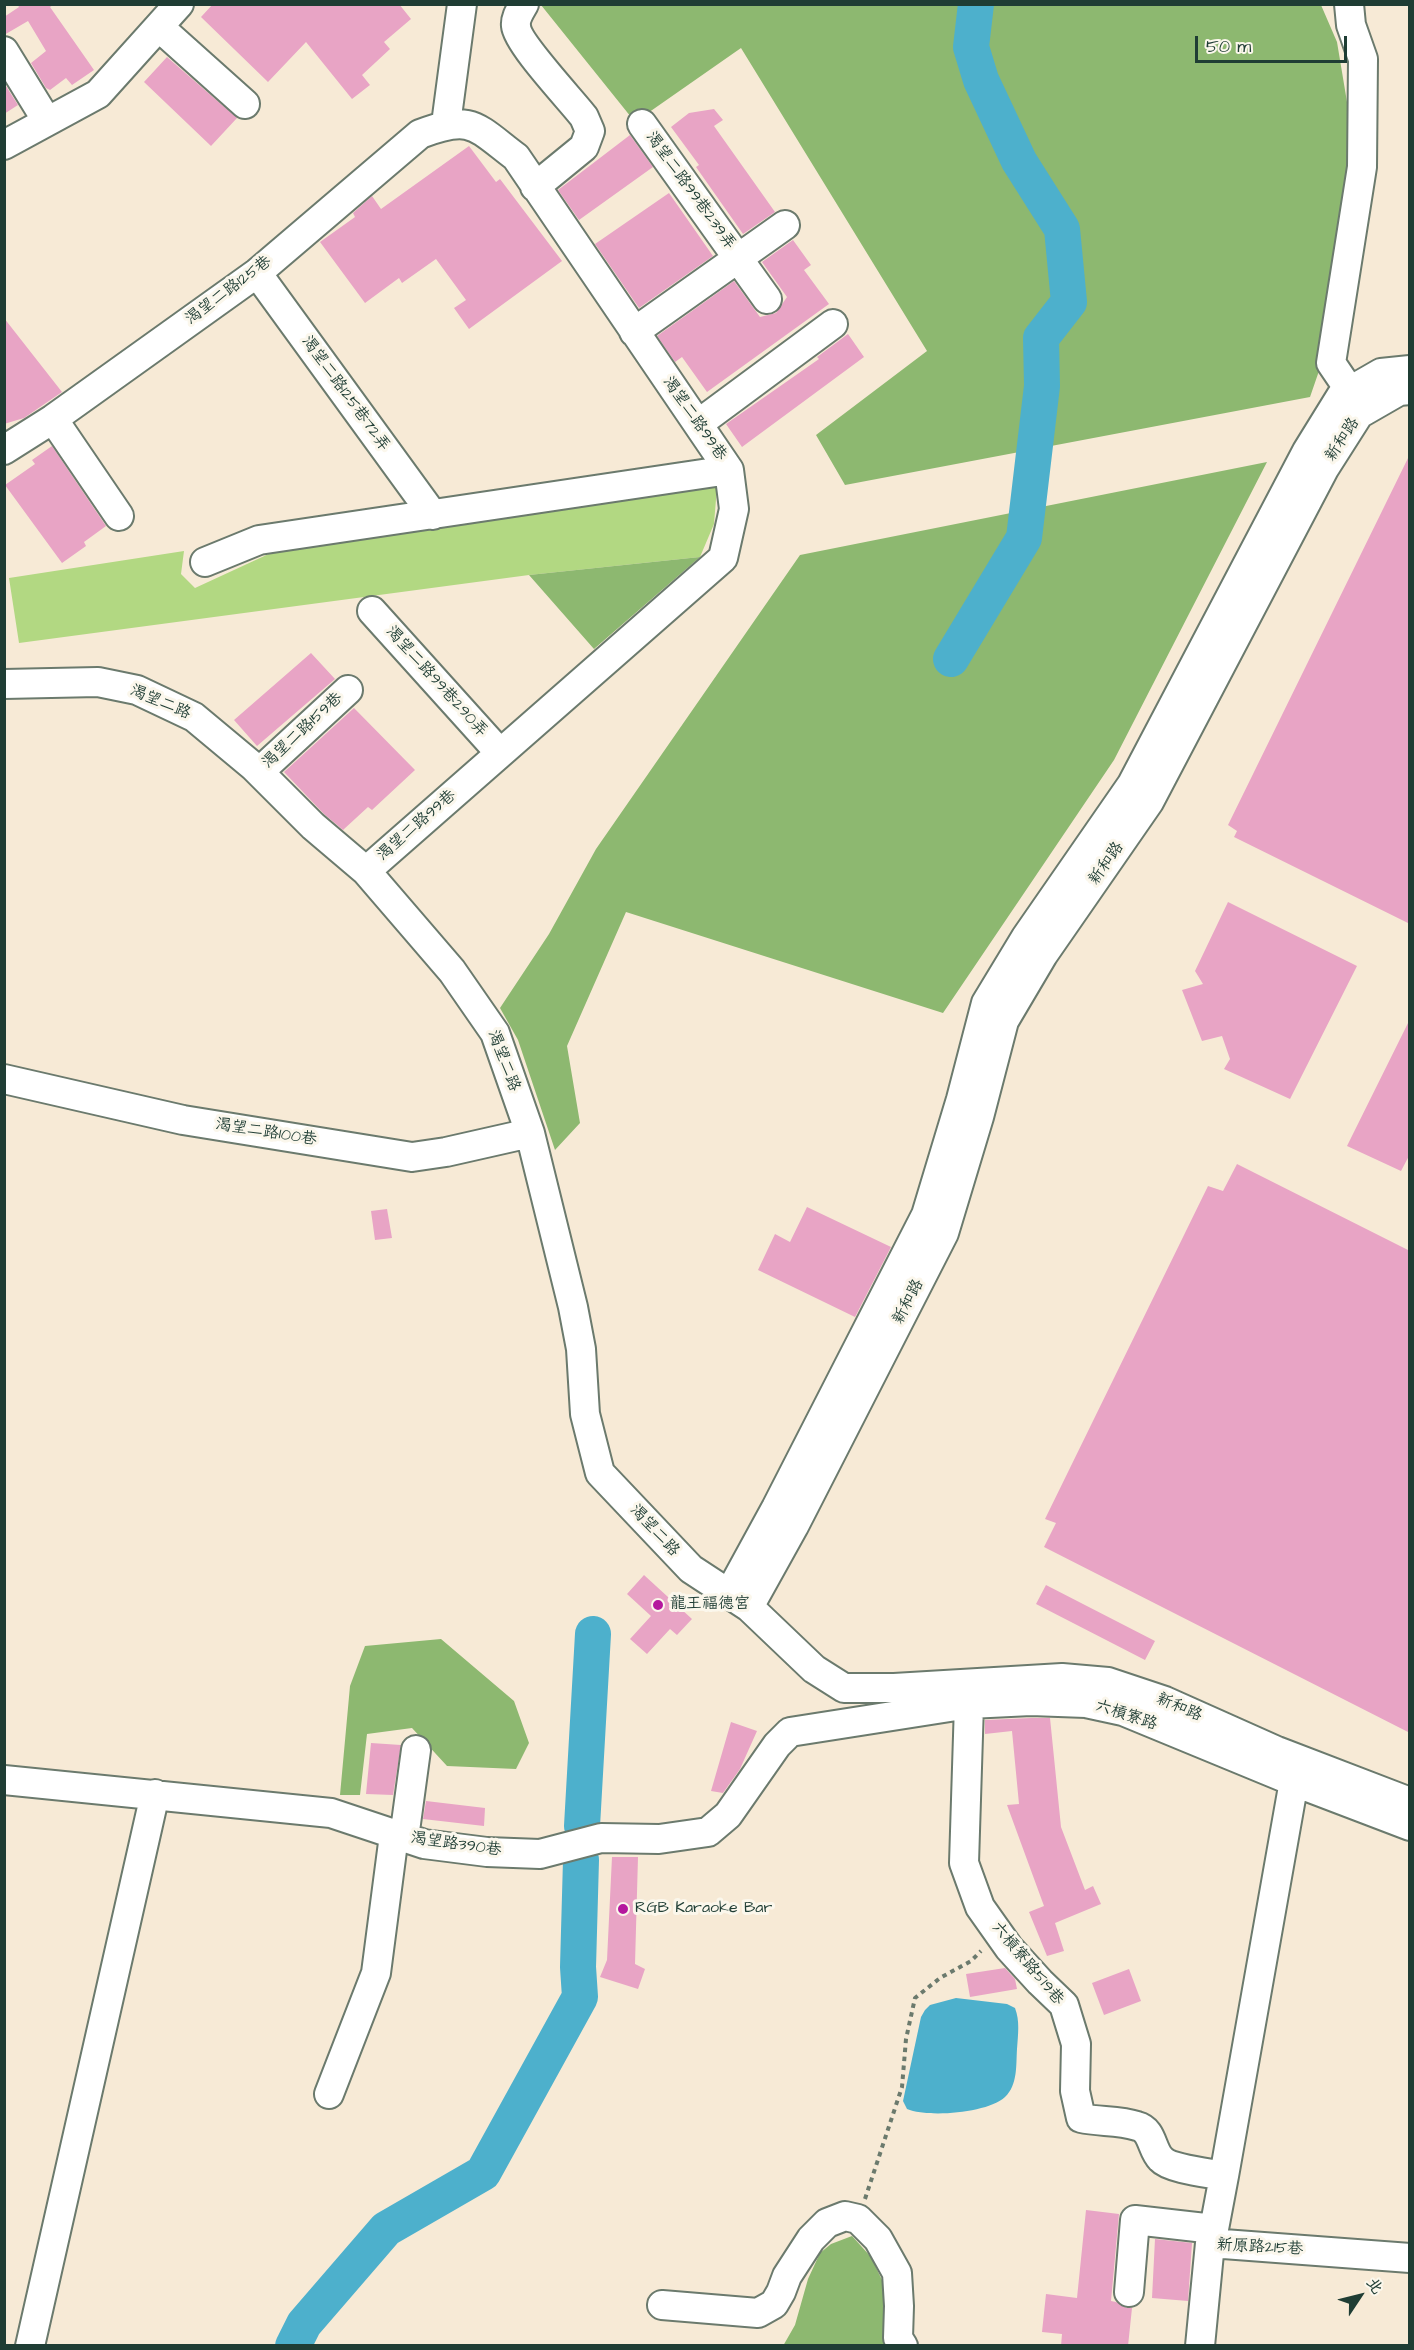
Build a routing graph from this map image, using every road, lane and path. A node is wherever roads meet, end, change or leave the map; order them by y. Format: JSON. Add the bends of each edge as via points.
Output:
{"nodes":[{"id":1,"x":179,"y":4,"type":"edge"},
{"id":2,"x":462,"y":4,"type":"edge"},
{"id":3,"x":524,"y":4,"type":"edge"},
{"id":4,"x":1349,"y":4,"type":"edge"},
{"id":5,"x":159,"y":27,"type":"junction"},
{"id":6,"x":4,"y":51,"type":"edge"},
{"id":7,"x":245,"y":104,"type":"dead end"},
{"id":8,"x":47,"y":121,"type":"junction"},
{"id":9,"x":446,"y":124,"type":"junction"},
{"id":10,"x":642,"y":124,"type":"dead end"},
{"id":11,"x":4,"y":145,"type":"edge"},
{"id":12,"x":535,"y":187,"type":"junction"},
{"id":13,"x":785,"y":225,"type":"dead end"},
{"id":14,"x":738,"y":258,"type":"junction"},
{"id":15,"x":257,"y":273,"type":"junction"},
{"id":16,"x":767,"y":299,"type":"dead end"},
{"id":17,"x":833,"y":324,"type":"dead end"},
{"id":18,"x":634,"y":332,"type":"junction"},
{"id":19,"x":1410,"y":370,"type":"edge"},
{"id":20,"x":1410,"y":390,"type":"edge"},
{"id":21,"x":1350,"y":391,"type":"junction"},
{"id":22,"x":53,"y":419,"type":"junction"},
{"id":23,"x":698,"y":424,"type":"junction"},
{"id":24,"x":4,"y":450,"type":"edge"},
{"id":25,"x":729,"y":470,"type":"junction"},
{"id":26,"x":433,"y":515,"type":"junction"},
{"id":27,"x":119,"y":516,"type":"dead end"},
{"id":28,"x":205,"y":562,"type":"dead end"},
{"id":29,"x":372,"y":611,"type":"dead end"},
{"id":30,"x":5,"y":679,"type":"edge"},
{"id":31,"x":348,"y":690,"type":"dead end"},
{"id":32,"x":500,"y":753,"type":"junction"},
{"id":33,"x":259,"y":772,"type":"junction"},
{"id":34,"x":366,"y":871,"type":"junction"},
{"id":35,"x":4,"y":1079,"type":"edge"},
{"id":36,"x":530,"y":1133,"type":"junction"},
{"id":37,"x":739,"y":1601,"type":"junction"},
{"id":38,"x":969,"y":1704,"type":"junction"},
{"id":39,"x":790,"y":1732,"type":"joint"},
{"id":40,"x":416,"y":1750,"type":"dead end"},
{"id":41,"x":4,"y":1780,"type":"edge"},
{"id":42,"x":1294,"y":1781,"type":"junction"},
{"id":43,"x":155,"y":1794,"type":"junction"},
{"id":44,"x":1410,"y":1802,"type":"edge"},
{"id":45,"x":1410,"y":1826,"type":"edge"},
{"id":46,"x":399,"y":1836,"type":"junction"},
{"id":47,"x":999,"y":1933,"type":"junction"},
{"id":48,"x":329,"y":2094,"type":"dead end"},
{"id":49,"x":1224,"y":2176,"type":"junction"},
{"id":50,"x":858,"y":2219,"type":"junction"},
{"id":51,"x":1212,"y":2236,"type":"junction"},
{"id":52,"x":1410,"y":2258,"type":"edge"},
{"id":53,"x":1129,"y":2292,"type":"dead end"},
{"id":54,"x":662,"y":2305,"type":"dead end"},
{"id":55,"x":30,"y":2346,"type":"edge"},
{"id":56,"x":903,"y":2346,"type":"edge"},
{"id":57,"x":1200,"y":2346,"type":"edge"}],
"edges":[{"from":1,"to":5,"type":"street"},
{"from":2,"to":9,"type":"street"},
{"from":3,"to":12,"type":"street","via":[[515,27],[590,130],[584,147]]},
{"from":4,"to":21,"type":"street","via":[[1351,25],[1363,59],[1362,167],[1331,363]]},
{"from":5,"to":7,"type":"street"},
{"from":5,"to":8,"type":"street","via":[[98,94]]},
{"from":6,"to":8,"type":"street"},
{"from":8,"to":11,"type":"street"},
{"from":9,"to":12,"type":"street","name":"渴望二路99巷","via":[[473,124],[516,157]]},
{"from":9,"to":15,"type":"street","name":"渴望二路125巷","via":[[420,134]]},
{"from":10,"to":14,"type":"street","name":"渴望二路99巷239弄"},
{"from":12,"to":18,"type":"street","name":"渴望二路99巷"},
{"from":13,"to":14,"type":"street","name":"渴望二路99巷239弄"},
{"from":14,"to":16,"type":"street","name":"渴望二路99巷239弄"},
{"from":14,"to":18,"type":"street","name":"渴望二路99巷239弄"},
{"from":15,"to":22,"type":"street","name":"渴望二路125巷"},
{"from":15,"to":26,"type":"street","name":"渴望二路125巷72弄"},
{"from":17,"to":23,"type":"street"},
{"from":18,"to":23,"type":"street","name":"渴望二路99巷"},
{"from":19,"to":21,"type":"street","name":"新和路","via":[[1381,373]]},
{"from":20,"to":37,"type":"street","name":"新和路","via":[[1398,391],[1359,414],[1324,469],[1149,802],[1043,955],[1004,1021],[944,1233],[794,1526]]},
{"from":21,"to":37,"type":"street","name":"新和路","via":[[1341,396],[1307,451],[1132,784],[1026,937],[986,1003],[926,1215],[815,1433]]},
{"from":22,"to":24,"type":"street","name":"渴望二路125巷"},
{"from":22,"to":27,"type":"street"},
{"from":23,"to":25,"type":"street","name":"渴望二路99巷"},
{"from":25,"to":26,"type":"street"},
{"from":25,"to":32,"type":"street","name":"渴望二路99巷","via":[[734,509],[723,558]]},
{"from":26,"to":28,"type":"street","via":[[259,540]]},
{"from":29,"to":32,"type":"street","name":"渴望二路99巷290弄"},
{"from":30,"to":33,"type":"street","name":"渴望二路","via":[[98,682],[137,690],[194,717]]},
{"from":31,"to":33,"type":"street","name":"渴望二路159巷"},
{"from":32,"to":34,"type":"street","name":"渴望二路99巷"},
{"from":33,"to":34,"type":"street","name":"渴望二路"},
{"from":34,"to":36,"type":"street","name":"渴望二路","via":[[452,971],[495,1033]]},
{"from":35,"to":36,"type":"street","name":"渴望二路100巷","via":[[183,1120],[412,1157]]},
{"from":36,"to":37,"type":"street","name":"渴望二路","via":[[573,1307],[581,1349],[585,1414],[600,1473],[691,1569]]},
{"from":37,"to":44,"type":"street","name":"新和路","via":[[813,1669],[844,1688],[1062,1678],[1108,1682],[1165,1701],[1277,1751]]},
{"from":38,"to":39,"type":"street","name":"六槓寮路"},
{"from":38,"to":42,"type":"street","name":"六槓寮路","via":[[1086,1703],[1123,1712]]},
{"from":38,"to":47,"type":"street","name":"六槓寮路519巷","via":[[964,1863],[980,1907]]},
{"from":39,"to":46,"type":"street","name":"渴望路390巷","via":[[728,1815],[708,1832],[659,1839],[601,1838],[540,1854],[424,1844]]},
{"from":40,"to":46,"type":"street"},
{"from":41,"to":43,"type":"street","name":"渴望路390巷"},
{"from":42,"to":45,"type":"street","name":"六槓寮路"},
{"from":42,"to":49,"type":"street"},
{"from":43,"to":46,"type":"street","name":"渴望路390巷","via":[[331,1813]]},
{"from":43,"to":55,"type":"street"},
{"from":46,"to":48,"type":"street","via":[[376,1973]]},
{"from":47,"to":49,"type":"street","name":"六槓寮路519巷","via":[[1064,2005],[1076,2044],[1075,2091],[1081,2118],[1139,2126],[1149,2135],[1161,2159]]},
{"from":47,"to":50,"type":"path","via":[[971,1961],[915,1998],[906,2039],[903,2087]]},
{"from":49,"to":51,"type":"street"},
{"from":50,"to":54,"type":"street","via":[[846,2216],[827,2223],[811,2239],[774,2304],[758,2313]]},
{"from":50,"to":56,"type":"street","via":[[878,2239],[897,2273],[898,2338]]},
{"from":51,"to":52,"type":"street","name":"新原路215巷"},
{"from":51,"to":53,"type":"street","via":[[1135,2220]]},
{"from":51,"to":57,"type":"street","name":"新原路215巷"}]}
